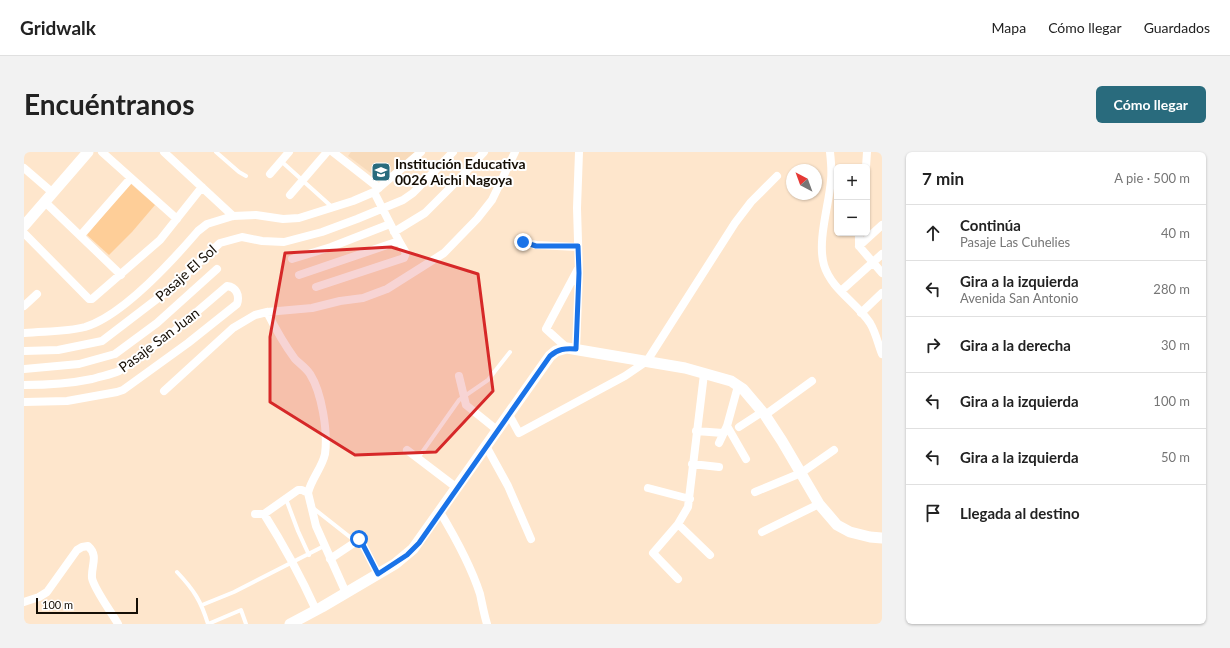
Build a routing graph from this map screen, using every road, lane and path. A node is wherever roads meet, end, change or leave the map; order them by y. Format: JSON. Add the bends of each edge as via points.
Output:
{"nodes":[{"id":1,"x":88,"y":152,"type":"edge"},
{"id":2,"x":102,"y":152,"type":"edge"},
{"id":3,"x":164,"y":152,"type":"edge"},
{"id":4,"x":216,"y":152,"type":"edge"},
{"id":5,"x":289,"y":152,"type":"edge"},
{"id":6,"x":327,"y":152,"type":"edge"},
{"id":7,"x":334,"y":152,"type":"edge"},
{"id":8,"x":421,"y":152,"type":"edge"},
{"id":9,"x":452,"y":152,"type":"edge"},
{"id":10,"x":484,"y":152,"type":"edge"},
{"id":11,"x":515,"y":152,"type":"edge"},
{"id":12,"x":579,"y":152,"type":"edge"},
{"id":13,"x":830,"y":152,"type":"edge"},
{"id":14,"x":867,"y":152,"type":"edge"},
{"id":15,"x":343,"y":155,"type":"edge"},
{"id":16,"x":281,"y":161,"type":"junction"},
{"id":17,"x":866,"y":164,"type":"edge"},
{"id":18,"x":24,"y":168,"type":"edge"},
{"id":19,"x":270,"y":174,"type":"dead end"},
{"id":20,"x":246,"y":176,"type":"dead end"},
{"id":21,"x":777,"y":176,"type":"dead end"},
{"id":22,"x":131,"y":178,"type":"junction"},
{"id":23,"x":302,"y":181,"type":"junction"},
{"id":24,"x":202,"y":188,"type":"junction"},
{"id":25,"x":376,"y":190,"type":"junction"},
{"id":26,"x":53,"y":193,"type":"junction"},
{"id":27,"x":290,"y":195,"type":"dead end"},
{"id":28,"x":45,"y":202,"type":"junction"},
{"id":29,"x":332,"y":208,"type":"junction"},
{"id":30,"x":382,"y":209,"type":"junction"},
{"id":31,"x":233,"y":216,"type":"junction"},
{"id":32,"x":177,"y":219,"type":"junction"},
{"id":33,"x":882,"y":225,"type":"edge"},
{"id":34,"x":24,"y":226,"type":"edge"},
{"id":35,"x":392,"y":228,"type":"junction"},
{"id":36,"x":24,"y":233,"type":"edge"},
{"id":37,"x":81,"y":235,"type":"junction"},
{"id":38,"x":859,"y":236,"type":"edge"},
{"id":39,"x":399,"y":241,"type":"junction"},
{"id":40,"x":523,"y":242,"type":"dead end"},
{"id":41,"x":578,"y":246,"type":"junction"},
{"id":42,"x":859,"y":246,"type":"junction"},
{"id":43,"x":882,"y":254,"type":"edge"},
{"id":44,"x":292,"y":258,"type":"dead end"},
{"id":45,"x":872,"y":262,"type":"junction"},
{"id":46,"x":579,"y":267,"type":"junction"},
{"id":47,"x":217,"y":270,"type":"dead end"},
{"id":48,"x":882,"y":273,"type":"edge"},
{"id":49,"x":121,"y":274,"type":"junction"},
{"id":50,"x":299,"y":275,"type":"dead end"},
{"id":51,"x":316,"y":287,"type":"dead end"},
{"id":52,"x":841,"y":291,"type":"junction"},
{"id":53,"x":882,"y":293,"type":"edge"},
{"id":54,"x":36,"y":294,"type":"dead end"},
{"id":55,"x":24,"y":306,"type":"edge"},
{"id":56,"x":266,"y":312,"type":"junction"},
{"id":57,"x":861,"y":313,"type":"junction"},
{"id":58,"x":24,"y":333,"type":"edge"},
{"id":59,"x":879,"y":338,"type":"edge"},
{"id":60,"x":571,"y":348,"type":"junction"},
{"id":61,"x":24,"y":351,"type":"edge"},
{"id":62,"x":510,"y":352,"type":"dead end"},
{"id":63,"x":882,"y":354,"type":"edge"},
{"id":64,"x":647,"y":360,"type":"junction"},
{"id":65,"x":24,"y":369,"type":"edge"},
{"id":66,"x":704,"y":374,"type":"junction"},
{"id":67,"x":459,"y":376,"type":"dead end"},
{"id":68,"x":812,"y":381,"type":"dead end"},
{"id":69,"x":24,"y":385,"type":"edge"},
{"id":70,"x":738,"y":386,"type":"junction"},
{"id":71,"x":164,"y":391,"type":"dead end"},
{"id":72,"x":464,"y":398,"type":"junction"},
{"id":73,"x":24,"y":402,"type":"edge"},
{"id":74,"x":508,"y":413,"type":"junction"},
{"id":75,"x":763,"y":414,"type":"junction"},
{"id":76,"x":739,"y":427,"type":"dead end"},
{"id":77,"x":725,"y":429,"type":"junction"},
{"id":78,"x":497,"y":430,"type":"junction"},
{"id":79,"x":696,"y":431,"type":"junction"},
{"id":80,"x":719,"y":442,"type":"dead end"},
{"id":81,"x":486,"y":446,"type":"junction"},
{"id":82,"x":407,"y":450,"type":"dead end"},
{"id":83,"x":834,"y":450,"type":"dead end"},
{"id":84,"x":418,"y":459,"type":"junction"},
{"id":85,"x":746,"y":459,"type":"dead end"},
{"id":86,"x":692,"y":464,"type":"junction"},
{"id":87,"x":718,"y":467,"type":"dead end"},
{"id":88,"x":801,"y":473,"type":"junction"},
{"id":89,"x":457,"y":488,"type":"junction"},
{"id":90,"x":648,"y":488,"type":"dead end"},
{"id":91,"x":755,"y":492,"type":"dead end"},
{"id":92,"x":308,"y":493,"type":"junction"},
{"id":93,"x":286,"y":499,"type":"junction"},
{"id":94,"x":690,"y":499,"type":"junction"},
{"id":95,"x":819,"y":504,"type":"junction"},
{"id":96,"x":311,"y":506,"type":"junction"},
{"id":97,"x":440,"y":512,"type":"junction"},
{"id":98,"x":678,"y":524,"type":"junction"},
{"id":99,"x":762,"y":532,"type":"dead end"},
{"id":100,"x":531,"y":538,"type":"dead end"},
{"id":101,"x":882,"y":538,"type":"edge"},
{"id":102,"x":358,"y":540,"type":"junction"},
{"id":103,"x":324,"y":546,"type":"junction"},
{"id":104,"x":309,"y":555,"type":"junction"},
{"id":105,"x":710,"y":555,"type":"dead end"},
{"id":106,"x":330,"y":559,"type":"junction"},
{"id":107,"x":292,"y":564,"type":"junction"},
{"id":108,"x":178,"y":572,"type":"dead end"},
{"id":109,"x":378,"y":574,"type":"junction"},
{"id":110,"x":678,"y":579,"type":"dead end"},
{"id":111,"x":346,"y":593,"type":"junction"},
{"id":112,"x":24,"y":602,"type":"edge"},
{"id":113,"x":202,"y":605,"type":"junction"},
{"id":114,"x":316,"y":610,"type":"junction"},
{"id":115,"x":118,"y":624,"type":"edge"},
{"id":116,"x":208,"y":624,"type":"edge"},
{"id":117,"x":246,"y":624,"type":"edge"},
{"id":118,"x":292,"y":624,"type":"edge"},
{"id":119,"x":487,"y":624,"type":"edge"}],
"edges":[{"from":1,"to":26,"type":"street"},
{"from":2,"to":22,"type":"street"},
{"from":3,"to":24,"type":"street"},
{"from":4,"to":20,"type":"lane"},
{"from":5,"to":16,"type":"street"},
{"from":6,"to":23,"type":"street"},
{"from":7,"to":15,"type":"street"},
{"from":8,"to":25,"type":"street"},
{"from":9,"to":30,"type":"street","name":"Pasaje El Sol","via":[[412,193]]},
{"from":10,"to":35,"type":"street","via":[[425,213]]},
{"from":11,"to":56,"type":"street","via":[[492,200],[444,254],[387,289],[363,298],[312,308]]},
{"from":12,"to":41,"type":"street"},
{"from":13,"to":52,"type":"street","via":[[831,180],[822,251],[824,266]]},
{"from":14,"to":17,"type":"street"},
{"from":15,"to":25,"type":"street"},
{"from":16,"to":19,"type":"street"},
{"from":16,"to":23,"type":"lane"},
{"from":18,"to":26,"type":"street"},
{"from":21,"to":64,"type":"street","via":[[751,202],[735,223]]},
{"from":22,"to":32,"type":"street"},
{"from":22,"to":37,"type":"street"},
{"from":23,"to":27,"type":"street"},
{"from":23,"to":29,"type":"lane"},
{"from":24,"to":31,"type":"street"},
{"from":24,"to":32,"type":"street"},
{"from":25,"to":29,"type":"street"},
{"from":25,"to":30,"type":"street"},
{"from":26,"to":28,"type":"street"},
{"from":28,"to":34,"type":"street"},
{"from":28,"to":37,"type":"street"},
{"from":29,"to":31,"type":"street","via":[[299,218]]},
{"from":30,"to":35,"type":"street"},
{"from":30,"to":61,"type":"street","name":"Pasaje El Sol","via":[[322,232],[284,242],[242,237],[220,243],[170,289],[102,341],[58,350]]},
{"from":31,"to":58,"type":"street","via":[[207,224],[198,231],[152,280],[99,322],[75,329]]},
{"from":32,"to":49,"type":"street","via":[[154,245]]},
{"from":33,"to":42,"type":"street"},
{"from":35,"to":39,"type":"street"},
{"from":35,"to":44,"type":"street"},
{"from":36,"to":49,"type":"street","via":[[90,299]]},
{"from":37,"to":49,"type":"street"},
{"from":38,"to":42,"type":"street"},
{"from":39,"to":50,"type":"street"},
{"from":39,"to":51,"type":"street","via":[[406,253],[404,258]]},
{"from":40,"to":41,"type":"street","via":[[536,246]]},
{"from":41,"to":46,"type":"street"},
{"from":42,"to":45,"type":"street"},
{"from":43,"to":45,"type":"street"},
{"from":45,"to":48,"type":"street"},
{"from":45,"to":52,"type":"street"},
{"from":46,"to":60,"type":"street"},
{"from":46,"to":60,"type":"street","via":[[546,330]]},
{"from":47,"to":65,"type":"street","via":[[157,323],[115,354],[79,364]]},
{"from":52,"to":57,"type":"street"},
{"from":53,"to":57,"type":"street"},
{"from":54,"to":55,"type":"street"},
{"from":56,"to":71,"type":"street","via":[[255,315],[233,328]]},
{"from":56,"to":92,"type":"street","via":[[283,342],[309,373],[322,404],[325,454]]},
{"from":57,"to":59,"type":"street"},
{"from":59,"to":63,"type":"street"},
{"from":60,"to":64,"type":"street"},
{"from":60,"to":74,"type":"street","via":[[556,351],[550,356]]},
{"from":62,"to":72,"type":"lane","via":[[488,380]]},
{"from":64,"to":66,"type":"street"},
{"from":64,"to":74,"type":"street","via":[[625,376],[520,433]]},
{"from":66,"to":70,"type":"street","via":[[731,381]]},
{"from":66,"to":79,"type":"street"},
{"from":67,"to":72,"type":"street"},
{"from":68,"to":75,"type":"street"},
{"from":69,"to":73,"type":"street","name":"Pasaje San Juan","via":[[61,384],[119,371],[172,332],[227,286],[237,292],[237,304],[123,390],[66,401]]},
{"from":70,"to":75,"type":"street"},
{"from":70,"to":77,"type":"street"},
{"from":72,"to":78,"type":"street","via":[[466,405]]},
{"from":72,"to":84,"type":"lane","via":[[459,400]]},
{"from":74,"to":78,"type":"street"},
{"from":75,"to":76,"type":"street"},
{"from":75,"to":88,"type":"street"},
{"from":77,"to":79,"type":"street"},
{"from":77,"to":80,"type":"street"},
{"from":77,"to":85,"type":"street"},
{"from":78,"to":81,"type":"street"},
{"from":79,"to":86,"type":"street"},
{"from":81,"to":89,"type":"street"},
{"from":81,"to":100,"type":"street","via":[[508,486]]},
{"from":82,"to":84,"type":"street"},
{"from":83,"to":88,"type":"street"},
{"from":84,"to":89,"type":"street"},
{"from":86,"to":87,"type":"street"},
{"from":86,"to":94,"type":"street"},
{"from":88,"to":91,"type":"street"},
{"from":88,"to":95,"type":"street"},
{"from":89,"to":97,"type":"street"},
{"from":90,"to":94,"type":"street"},
{"from":92,"to":93,"type":"street","via":[[298,490]]},
{"from":92,"to":96,"type":"street"},
{"from":93,"to":104,"type":"lane"},
{"from":93,"to":107,"type":"street","via":[[259,514],[279,538]]},
{"from":94,"to":98,"type":"street"},
{"from":95,"to":99,"type":"street"},
{"from":95,"to":101,"type":"street","via":[[837,525],[850,532]]},
{"from":96,"to":102,"type":"lane"},
{"from":96,"to":103,"type":"street"},
{"from":97,"to":109,"type":"street","via":[[413,549]]},
{"from":97,"to":119,"type":"street","via":[[467,562]]},
{"from":98,"to":105,"type":"street"},
{"from":98,"to":110,"type":"street","via":[[653,553]]},
{"from":102,"to":106,"type":"street"},
{"from":102,"to":109,"type":"street"},
{"from":103,"to":104,"type":"lane"},
{"from":103,"to":106,"type":"street"},
{"from":104,"to":107,"type":"lane"},
{"from":106,"to":111,"type":"street"},
{"from":107,"to":113,"type":"lane"},
{"from":107,"to":114,"type":"street"},
{"from":108,"to":113,"type":"lane"},
{"from":109,"to":111,"type":"street"},
{"from":111,"to":114,"type":"street"},
{"from":112,"to":115,"type":"street","via":[[47,592],[77,550],[82,546],[88,546],[95,555],[92,578]]},
{"from":113,"to":116,"type":"lane"},
{"from":114,"to":118,"type":"street"},
{"from":116,"to":117,"type":"lane","via":[[241,610]]}]}
